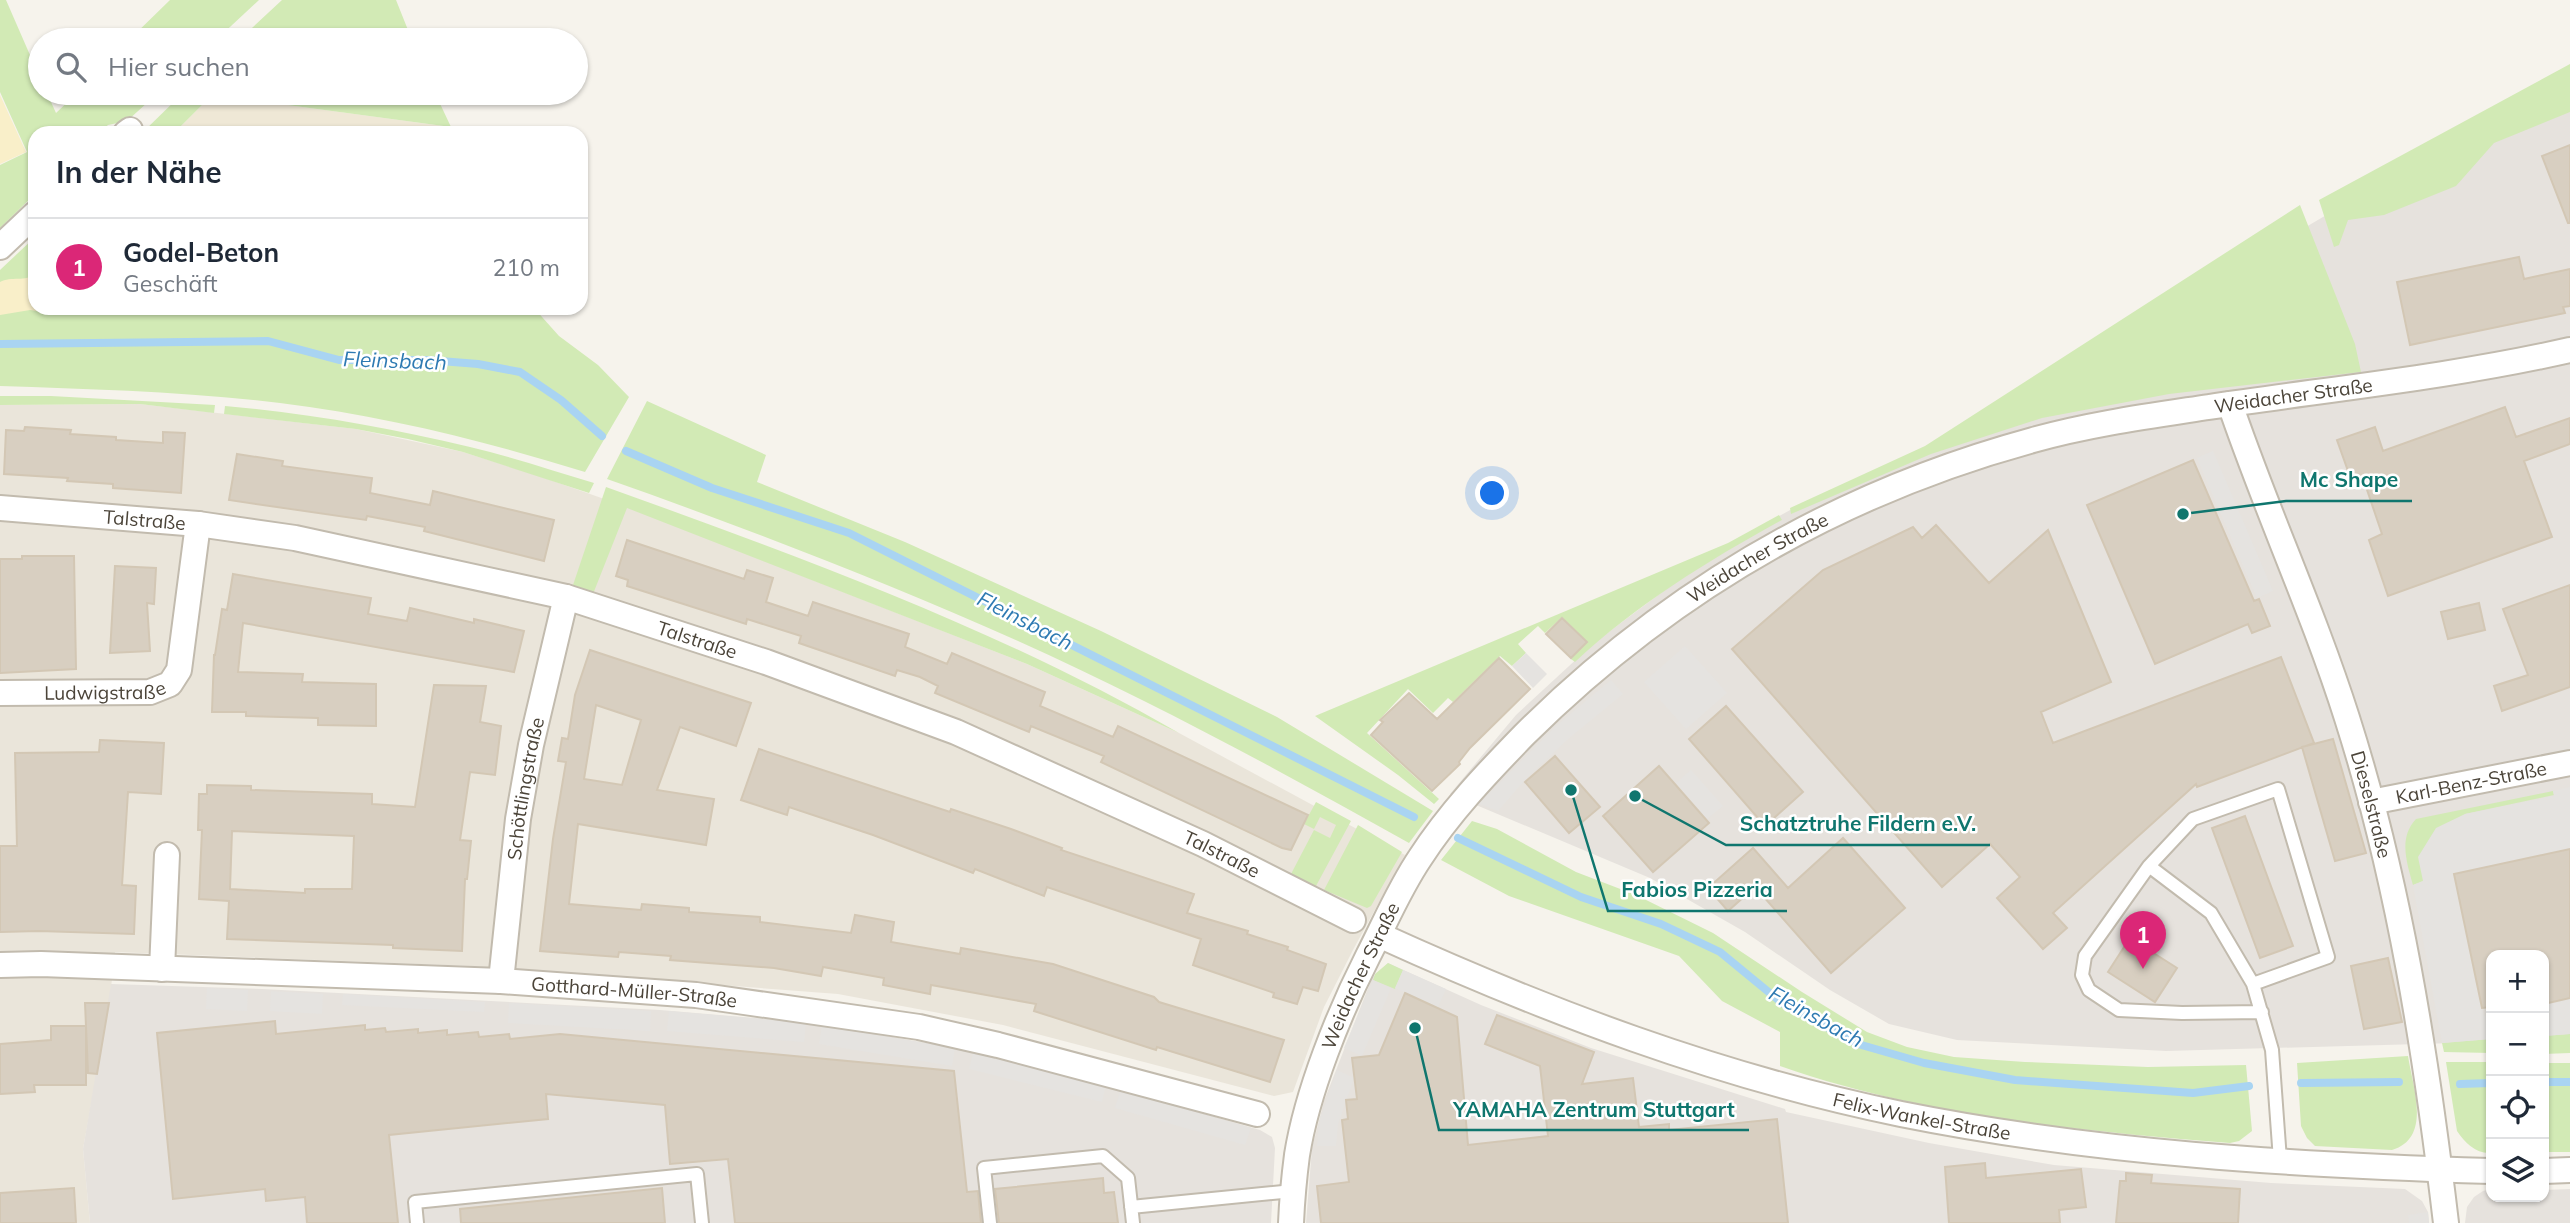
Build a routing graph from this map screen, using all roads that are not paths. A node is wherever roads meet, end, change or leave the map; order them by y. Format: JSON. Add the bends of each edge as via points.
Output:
{"nodes":[{"id":1,"x":28,"y":221,"type":"edge"},
{"id":2,"x":0,"y":247,"type":"edge"},
{"id":3,"x":2570,"y":350,"type":"edge"},
{"id":4,"x":2230,"y":404,"type":"junction"},
{"id":5,"x":0,"y":508,"type":"edge"},
{"id":6,"x":198,"y":524,"type":"junction"},
{"id":7,"x":566,"y":597,"type":"junction"},
{"id":8,"x":0,"y":693,"type":"edge"},
{"id":9,"x":2570,"y":763,"type":"edge"},
{"id":10,"x":2371,"y":802,"type":"junction"},
{"id":11,"x":167,"y":855,"type":"dead end"},
{"id":12,"x":2149,"y":866,"type":"junction"},
{"id":13,"x":1353,"y":920,"type":"dead end"},
{"id":14,"x":1379,"y":935,"type":"junction"},
{"id":15,"x":0,"y":965,"type":"edge"},
{"id":16,"x":162,"y":969,"type":"junction"},
{"id":17,"x":501,"y":981,"type":"junction"},
{"id":18,"x":2253,"y":984,"type":"junction"},
{"id":19,"x":2262,"y":1012,"type":"junction"},
{"id":20,"x":1257,"y":1114,"type":"dead end"},
{"id":21,"x":2280,"y":1160,"type":"junction"},
{"id":22,"x":2440,"y":1170,"type":"junction"},
{"id":23,"x":2570,"y":1170,"type":"edge"},
{"id":24,"x":2486,"y":1171,"type":"edge"},
{"id":25,"x":2549,"y":1171,"type":"edge"},
{"id":26,"x":1293,"y":1191,"type":"junction"},
{"id":27,"x":1131,"y":1207,"type":"junction"},
{"id":28,"x":417,"y":1223,"type":"edge"},
{"id":29,"x":702,"y":1223,"type":"edge"},
{"id":30,"x":990,"y":1223,"type":"edge"},
{"id":31,"x":1133,"y":1223,"type":"edge"},
{"id":32,"x":1291,"y":1223,"type":"edge"},
{"id":33,"x":2446,"y":1223,"type":"edge"}],
"edges":[{"from":1,"to":2,"type":"street"},
{"from":3,"to":4,"type":"street","name":"Weidacher Straße","via":[[2440,376]]},
{"from":4,"to":10,"type":"street","name":"Dieselstraße","via":[[2315,625]]},
{"from":4,"to":14,"type":"street","name":"Weidacher Straße","via":[[2038,438],[1958,462],[1844,508],[1731,570],[1598,668],[1503,756],[1420,857]]},
{"from":5,"to":6,"type":"street","name":"Talstraße"},
{"from":6,"to":7,"type":"street","name":"Talstraße","via":[[319,543]]},
{"from":6,"to":8,"type":"street","name":"Ludwigstraße","via":[[179,670],[170,684],[150,692]]},
{"from":7,"to":13,"type":"street","name":"Talstraße","via":[[675,631],[956,732],[1203,844]]},
{"from":7,"to":17,"type":"street","name":"Schöttlingstraße","via":[[531,745]]},
{"from":9,"to":10,"type":"street","name":"Karl-Benz-Straße"},
{"from":10,"to":22,"type":"street","name":"Dieselstraße","via":[[2419,1022]]},
{"from":11,"to":16,"type":"street"},
{"from":12,"to":18,"type":"lane","via":[[2211,913]]},
{"from":12,"to":18,"type":"lane","via":[[2193,819],[2278,789],[2328,957]]},
{"from":12,"to":19,"type":"lane","via":[[2085,956],[2082,975],[2089,990],[2119,1010]]},
{"from":14,"to":21,"type":"street","name":"Felix-Wankel-Straße","via":[[1588,1023],[1802,1089],[1898,1113],[2110,1147]]},
{"from":14,"to":26,"type":"street","name":"Weidacher Straße","via":[[1325,1058],[1303,1128]]},
{"from":15,"to":16,"type":"street","name":"Gotthard-Müller-Straße"},
{"from":16,"to":17,"type":"street","name":"Gotthard-Müller-Straße"},
{"from":17,"to":20,"type":"street","name":"Gotthard-Müller-Straße","via":[[696,995],[919,1027]]},
{"from":18,"to":19,"type":"lane"},
{"from":19,"to":21,"type":"lane","via":[[2273,1057]]},
{"from":21,"to":22,"type":"street","name":"Felix-Wankel-Straße"},
{"from":22,"to":24,"type":"street","name":"Felix-Wankel-Straße"},
{"from":22,"to":33,"type":"street","name":"Dieselstraße"},
{"from":23,"to":25,"type":"street"},
{"from":26,"to":27,"type":"lane"},
{"from":26,"to":32,"type":"street","name":"Weidacher Straße"},
{"from":27,"to":30,"type":"lane","via":[[1128,1178],[1103,1156],[984,1168]]},
{"from":27,"to":31,"type":"lane"},
{"from":28,"to":29,"type":"lane","via":[[415,1202],[697,1174]]}]}
